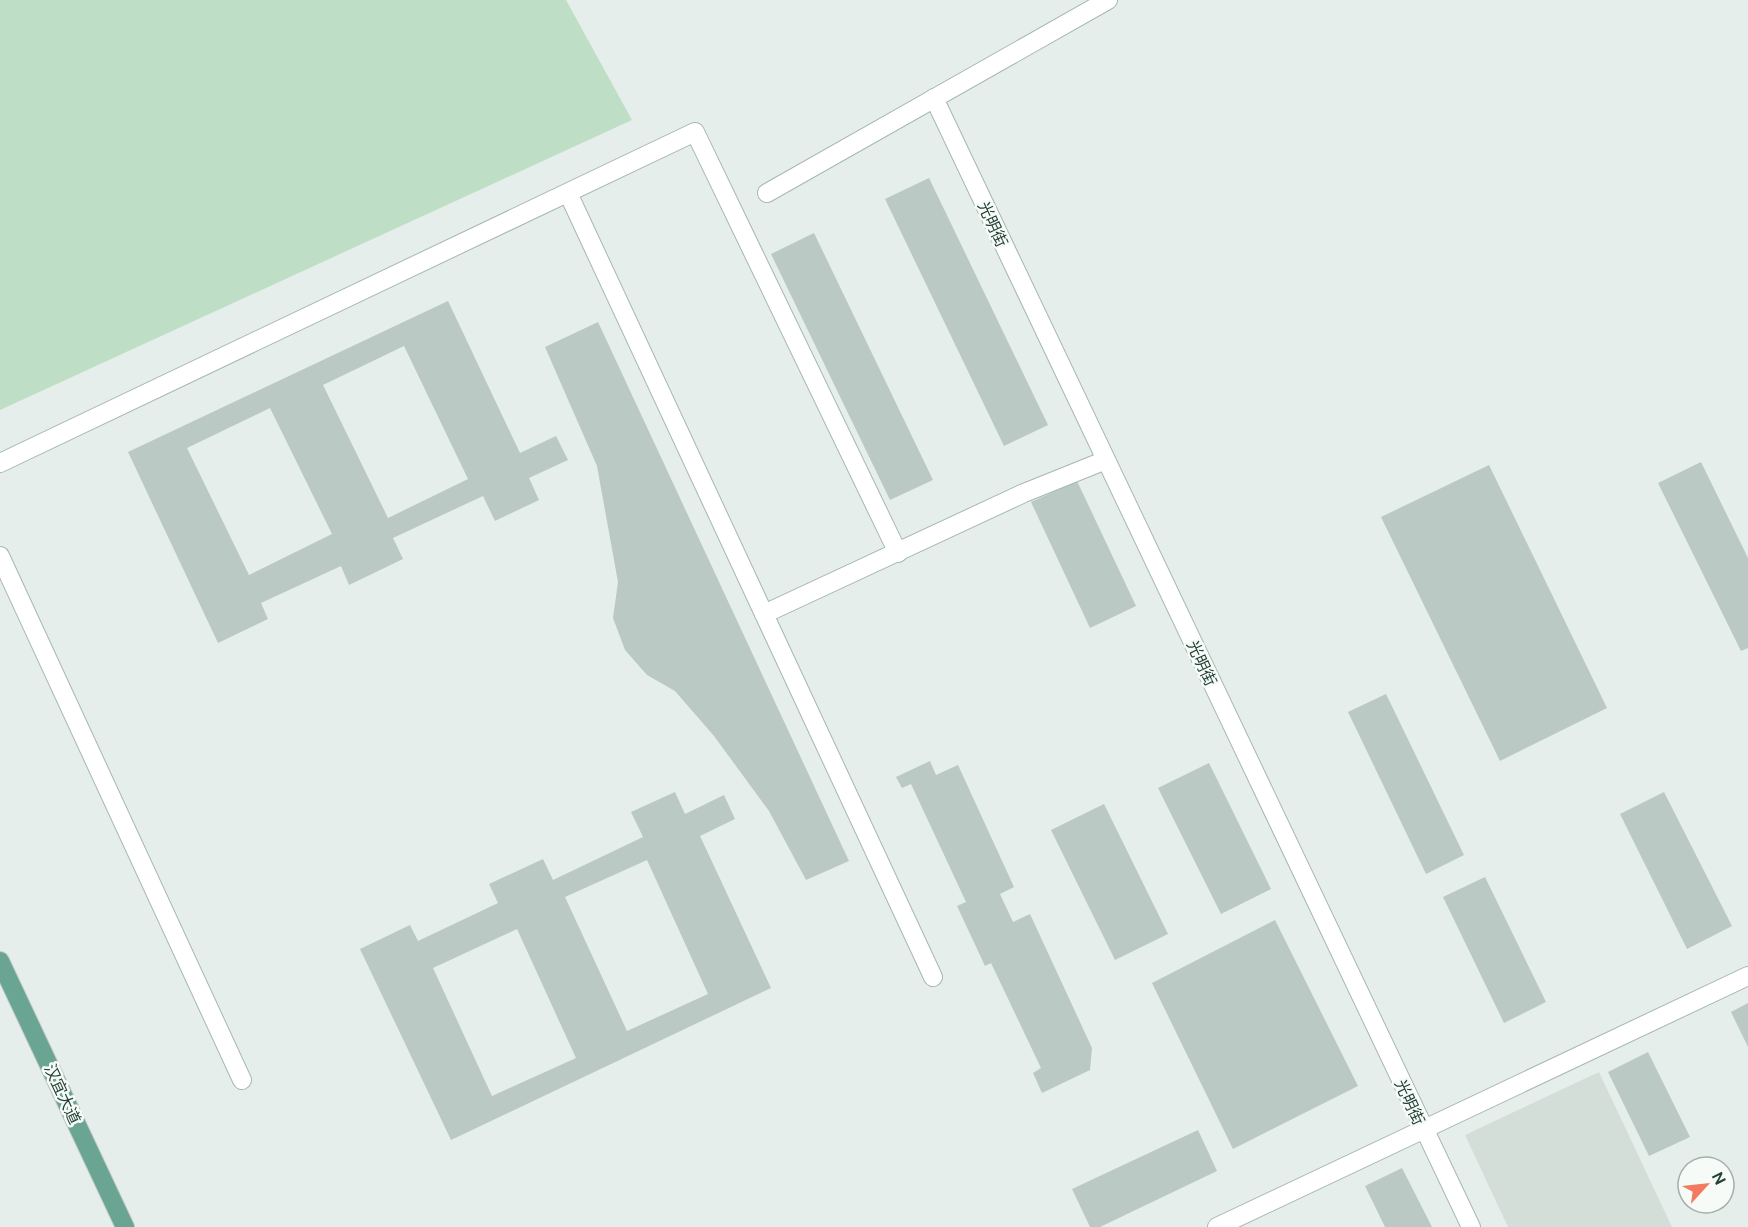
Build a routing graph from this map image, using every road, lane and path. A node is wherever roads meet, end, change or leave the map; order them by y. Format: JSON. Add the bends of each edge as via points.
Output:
{"nodes":[{"id":1,"x":1108,"y":0,"type":"edge"},
{"id":2,"x":934,"y":98,"type":"junction"},
{"id":3,"x":568,"y":193,"type":"junction"},
{"id":4,"x":767,"y":193,"type":"dead end"},
{"id":5,"x":1106,"y":460,"type":"junction"},
{"id":6,"x":0,"y":464,"type":"edge"},
{"id":7,"x":898,"y":553,"type":"junction"},
{"id":8,"x":0,"y":556,"type":"edge"},
{"id":9,"x":764,"y":614,"type":"junction"},
{"id":10,"x":0,"y":961,"type":"edge"},
{"id":11,"x":1748,"y":976,"type":"edge"},
{"id":12,"x":933,"y":977,"type":"dead end"},
{"id":13,"x":242,"y":1080,"type":"dead end"},
{"id":14,"x":1424,"y":1130,"type":"junction"},
{"id":15,"x":125,"y":1227,"type":"edge"},
{"id":16,"x":1217,"y":1227,"type":"edge"},
{"id":17,"x":1471,"y":1227,"type":"edge"}],
"edges":[{"from":1,"to":2,"type":"street"},
{"from":2,"to":4,"type":"street"},
{"from":2,"to":5,"type":"street","name":"光明街"},
{"from":3,"to":6,"type":"street"},
{"from":3,"to":7,"type":"street","via":[[695,132]]},
{"from":3,"to":9,"type":"street"},
{"from":5,"to":7,"type":"street","via":[[1024,493]]},
{"from":5,"to":14,"type":"street","name":"光明街"},
{"from":7,"to":9,"type":"street"},
{"from":8,"to":13,"type":"street"},
{"from":9,"to":12,"type":"street"},
{"from":10,"to":15,"type":"main road","name":"汉宜大道"},
{"from":11,"to":14,"type":"street"},
{"from":14,"to":16,"type":"street"},
{"from":14,"to":17,"type":"street","name":"光明街"}]}
